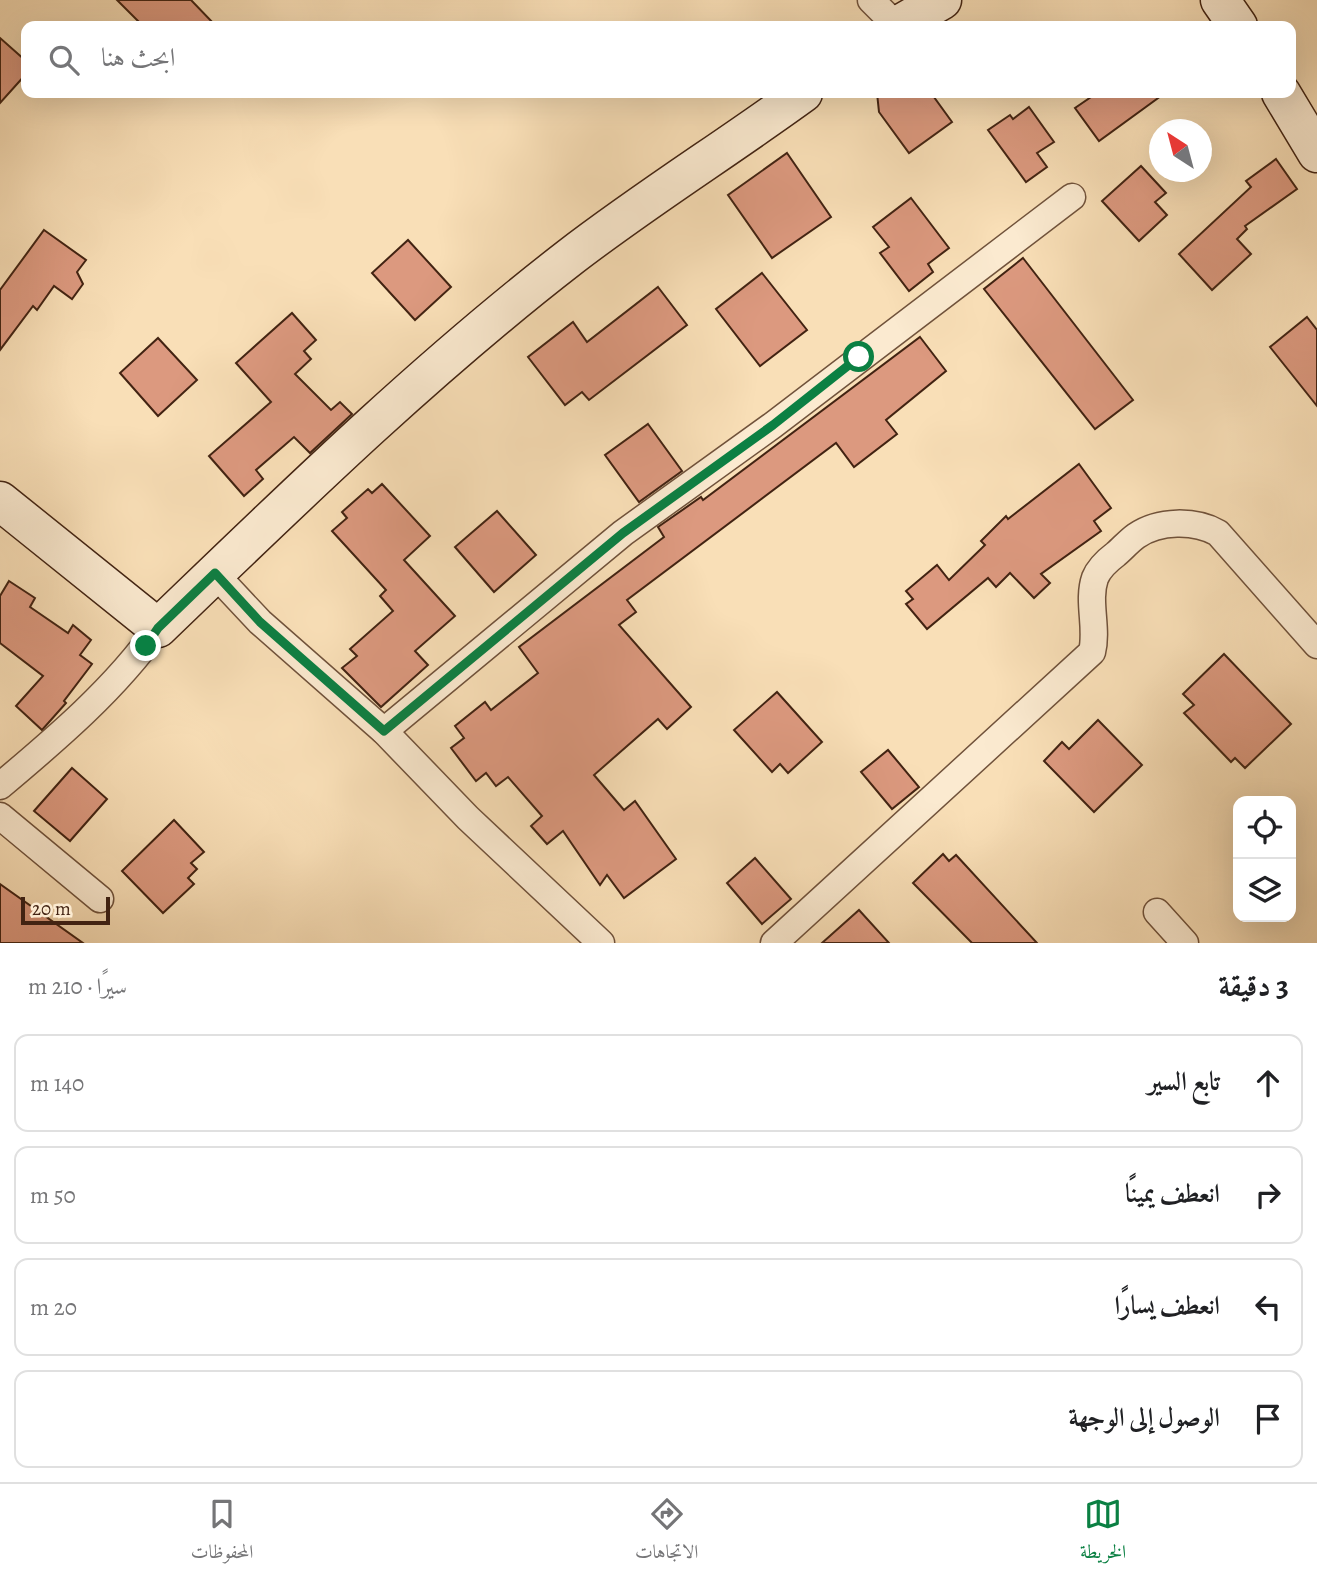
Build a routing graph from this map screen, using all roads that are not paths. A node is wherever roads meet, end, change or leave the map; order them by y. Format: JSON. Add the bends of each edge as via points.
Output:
{"nodes":[{"id":1,"x":871,"y":0,"type":"edge"},
{"id":2,"x":942,"y":0,"type":"edge"},
{"id":3,"x":1220,"y":0,"type":"edge"},
{"id":4,"x":892,"y":21,"type":"edge"},
{"id":5,"x":906,"y":21,"type":"edge"},
{"id":6,"x":1235,"y":21,"type":"edge"},
{"id":7,"x":796,"y":98,"type":"edge"},
{"id":8,"x":1284,"y":98,"type":"edge"},
{"id":9,"x":1317,"y":153,"type":"edge"},
{"id":10,"x":1072,"y":197,"type":"dead end"},
{"id":11,"x":0,"y":500,"type":"edge"},
{"id":12,"x":215,"y":573,"type":"junction"},
{"id":13,"x":158,"y":628,"type":"junction"},
{"id":14,"x":1317,"y":645,"type":"edge"},
{"id":15,"x":384,"y":731,"type":"junction"},
{"id":16,"x":0,"y":786,"type":"edge"},
{"id":17,"x":0,"y":816,"type":"edge"},
{"id":18,"x":100,"y":899,"type":"dead end"},
{"id":19,"x":1157,"y":912,"type":"dead end"},
{"id":20,"x":601,"y":943,"type":"edge"},
{"id":21,"x":774,"y":943,"type":"edge"},
{"id":22,"x":1185,"y":943,"type":"edge"}],
"edges":[{"from":1,"to":4,"type":"street"},
{"from":2,"to":5,"type":"main road"},
{"from":3,"to":6,"type":"main road"},
{"from":7,"to":12,"type":"main road","via":[[629,214],[515,301],[375,420]]},
{"from":8,"to":9,"type":"main road"},
{"from":10,"to":15,"type":"street","via":[[623,533]]},
{"from":11,"to":13,"type":"main road"},
{"from":12,"to":13,"type":"main road"},
{"from":12,"to":15,"type":"street","via":[[260,622]]},
{"from":13,"to":16,"type":"street","via":[[61,734]]},
{"from":14,"to":21,"type":"street","via":[[1218,533],[1205,525],[1165,525],[1138,535],[1105,562],[1095,578],[1092,653]]},
{"from":15,"to":20,"type":"street","via":[[468,818]]},
{"from":17,"to":18,"type":"street"},
{"from":19,"to":22,"type":"street"}]}
